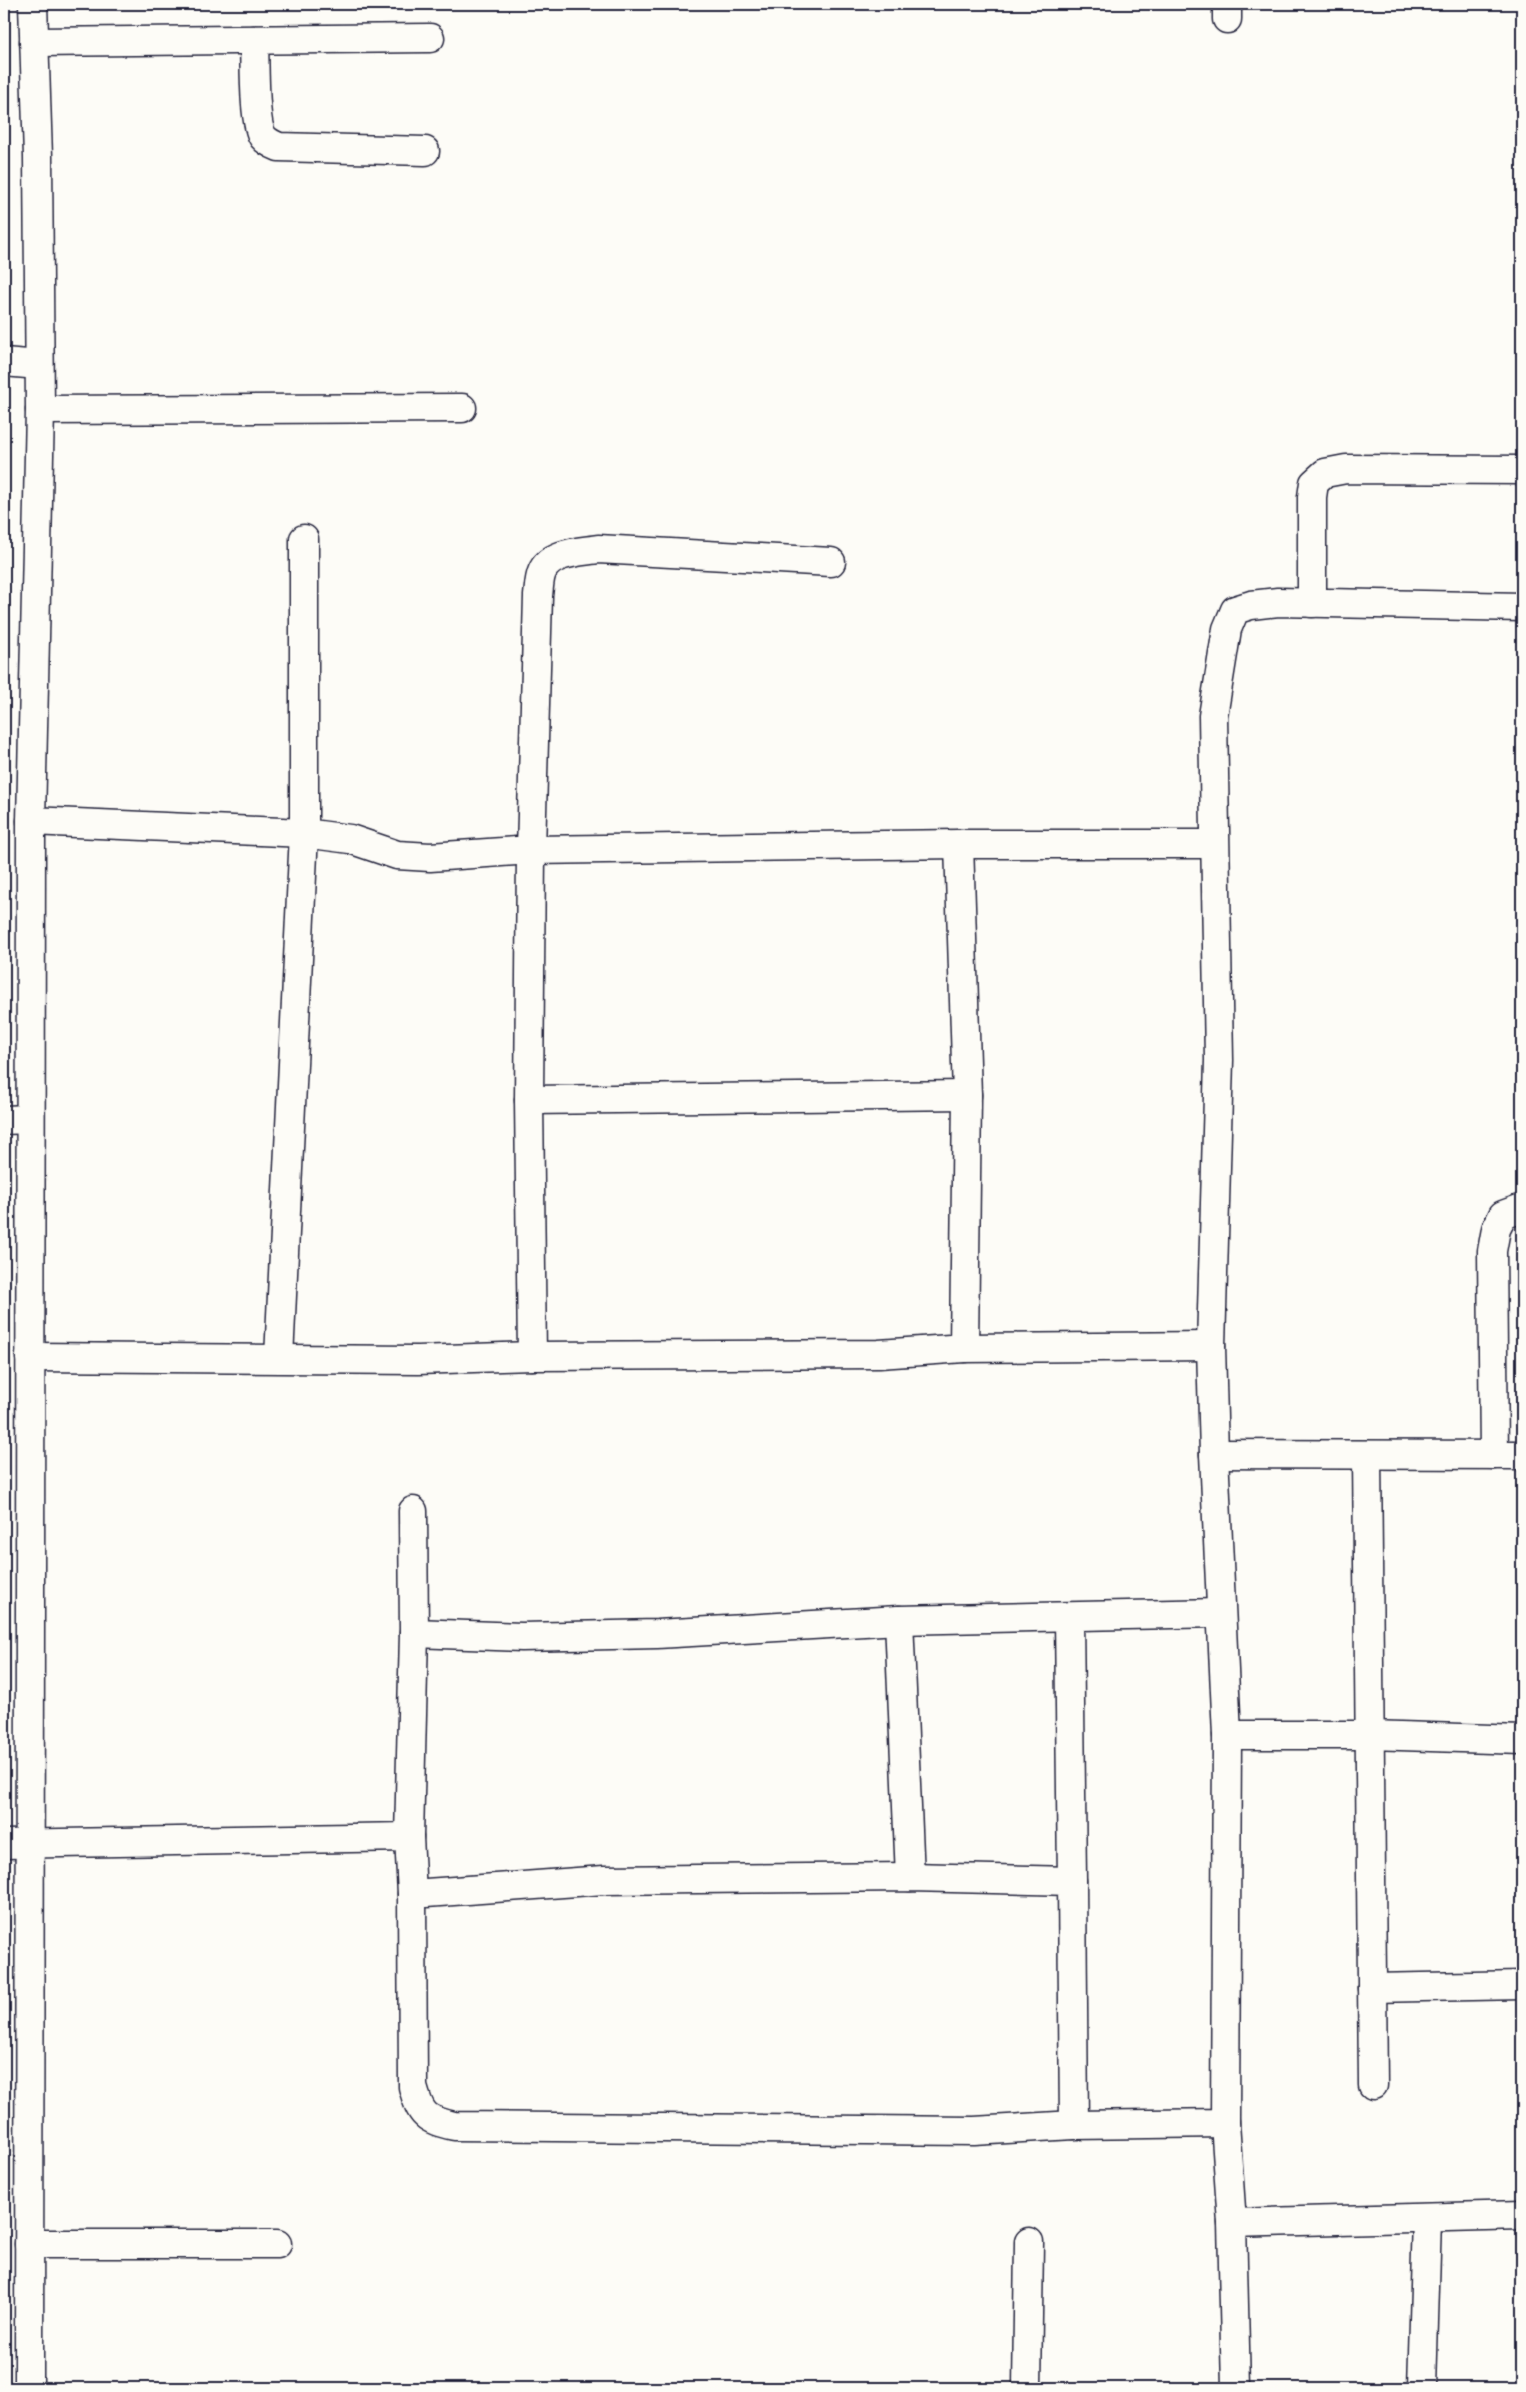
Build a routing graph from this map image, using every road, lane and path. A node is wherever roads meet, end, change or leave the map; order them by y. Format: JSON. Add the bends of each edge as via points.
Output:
{"nodes":[{"id":1,"x":33,"y":4,"type":"edge"},
{"id":2,"x":430,"y":38,"type":"dead end"},
{"id":3,"x":254,"y":40,"type":"junction"},
{"id":4,"x":34,"y":42,"type":"junction"},
{"id":5,"x":425,"y":151,"type":"dead end"},
{"id":6,"x":4,"y":362,"type":"edge"},
{"id":7,"x":39,"y":365,"type":"junction"},
{"id":8,"x":462,"y":408,"type":"dead end"},
{"id":9,"x":40,"y":410,"type":"junction"},
{"id":10,"x":1522,"y":470,"type":"edge"},
{"id":11,"x":304,"y":539,"type":"dead end"},
{"id":12,"x":831,"y":562,"type":"dead end"},
{"id":13,"x":1312,"y":603,"type":"junction"},
{"id":14,"x":1522,"y":607,"type":"edge"},
{"id":15,"x":31,"y":821,"type":"junction"},
{"id":16,"x":304,"y":833,"type":"junction"},
{"id":17,"x":959,"y":844,"type":"junction"},
{"id":18,"x":1214,"y":844,"type":"junction"},
{"id":19,"x":530,"y":850,"type":"junction"},
{"id":20,"x":967,"y":1095,"type":"junction"},
{"id":21,"x":529,"y":1100,"type":"junction"},
{"id":22,"x":30,"y":1119,"type":"junction"},
{"id":23,"x":4,"y":1120,"type":"edge"},
{"id":24,"x":1522,"y":1208,"type":"edge"},
{"id":25,"x":1211,"y":1346,"type":"junction"},
{"id":26,"x":964,"y":1348,"type":"junction"},
{"id":27,"x":30,"y":1356,"type":"junction"},
{"id":28,"x":532,"y":1356,"type":"junction"},
{"id":29,"x":279,"y":1358,"type":"junction"},
{"id":30,"x":1214,"y":1454,"type":"junction"},
{"id":31,"x":1367,"y":1455,"type":"junction"},
{"id":32,"x":1494,"y":1455,"type":"junction"},
{"id":33,"x":1522,"y":1455,"type":"edge"},
{"id":34,"x":413,"y":1511,"type":"dead end"},
{"id":35,"x":1220,"y":1613,"type":"junction"},
{"id":36,"x":1069,"y":1617,"type":"junction"},
{"id":37,"x":898,"y":1620,"type":"junction"},
{"id":38,"x":414,"y":1633,"type":"junction"},
{"id":39,"x":1227,"y":1735,"type":"junction"},
{"id":40,"x":1370,"y":1735,"type":"junction"},
{"id":41,"x":1522,"y":1740,"type":"edge"},
{"id":42,"x":409,"y":1837,"type":"junction"},
{"id":43,"x":16,"y":1843,"type":"edge"},
{"id":44,"x":910,"y":1877,"type":"junction"},
{"id":45,"x":1072,"y":1881,"type":"junction"},
{"id":46,"x":412,"y":1894,"type":"junction"},
{"id":47,"x":1522,"y":1985,"type":"edge"},
{"id":48,"x":1372,"y":1988,"type":"junction"},
{"id":49,"x":1373,"y":2084,"type":"dead end"},
{"id":50,"x":1225,"y":2123,"type":"junction"},
{"id":51,"x":1074,"y":2125,"type":"junction"},
{"id":52,"x":1522,"y":2216,"type":"edge"},
{"id":53,"x":1427,"y":2219,"type":"junction"},
{"id":54,"x":1232,"y":2223,"type":"junction"},
{"id":55,"x":1028,"y":2242,"type":"dead end"},
{"id":56,"x":29,"y":2244,"type":"junction"},
{"id":57,"x":277,"y":2244,"type":"dead end"},
{"id":58,"x":29,"y":2388,"type":"edge"},
{"id":59,"x":1026,"y":2388,"type":"edge"},
{"id":60,"x":1236,"y":2388,"type":"edge"},
{"id":61,"x":1422,"y":2388,"type":"edge"}],
"edges":[{"from":1,"to":4,"type":"street"},
{"from":2,"to":3,"type":"street"},
{"from":3,"to":4,"type":"street"},
{"from":3,"to":5,"type":"street","via":[[258,122],[263,137],[270,143],[279,147]]},
{"from":4,"to":7,"type":"street"},
{"from":6,"to":7,"type":"street"},
{"from":7,"to":9,"type":"street"},
{"from":8,"to":9,"type":"street"},
{"from":9,"to":15,"type":"street"},
{"from":10,"to":13,"type":"street","via":[[1346,469],[1325,473],[1314,483],[1312,497]]},
{"from":11,"to":16,"type":"street"},
{"from":12,"to":19,"type":"street","via":[[598,550],[570,553],[549,562],[542,573],[538,596]]},
{"from":13,"to":14,"type":"street"},
{"from":13,"to":18,"type":"street","via":[[1251,605],[1235,610],[1227,629],[1212,716]]},
{"from":15,"to":16,"type":"street"},
{"from":15,"to":22,"type":"street"},
{"from":16,"to":19,"type":"street","via":[[350,839],[397,855],[430,857]]},
{"from":16,"to":29,"type":"street"},
{"from":17,"to":18,"type":"street"},
{"from":17,"to":19,"type":"street"},
{"from":17,"to":20,"type":"street"},
{"from":18,"to":25,"type":"street","via":[[1219,1060]]},
{"from":19,"to":21,"type":"street"},
{"from":20,"to":21,"type":"street"},
{"from":20,"to":26,"type":"street"},
{"from":21,"to":28,"type":"street"},
{"from":22,"to":23,"type":"street"},
{"from":22,"to":27,"type":"street"},
{"from":24,"to":32,"type":"street","via":[[1503,1215],[1496,1229],[1492,1251]]},
{"from":25,"to":26,"type":"street"},
{"from":25,"to":30,"type":"street"},
{"from":26,"to":28,"type":"street","via":[[879,1354]]},
{"from":27,"to":29,"type":"street"},
{"from":27,"to":43,"type":"street"},
{"from":28,"to":29,"type":"street","via":[[418,1360]]},
{"from":30,"to":31,"type":"street"},
{"from":30,"to":35,"type":"street"},
{"from":31,"to":32,"type":"street"},
{"from":31,"to":40,"type":"street"},
{"from":32,"to":33,"type":"street"},
{"from":34,"to":38,"type":"street"},
{"from":35,"to":36,"type":"street"},
{"from":35,"to":39,"type":"street"},
{"from":36,"to":37,"type":"street"},
{"from":36,"to":45,"type":"street"},
{"from":37,"to":38,"type":"street","via":[[657,1634],[522,1637]]},
{"from":37,"to":44,"type":"street"},
{"from":38,"to":42,"type":"street"},
{"from":39,"to":40,"type":"street"},
{"from":39,"to":50,"type":"street"},
{"from":40,"to":41,"type":"street"},
{"from":40,"to":48,"type":"street"},
{"from":42,"to":43,"type":"street"},
{"from":42,"to":46,"type":"street"},
{"from":43,"to":56,"type":"street"},
{"from":44,"to":45,"type":"street"},
{"from":44,"to":46,"type":"street","via":[[604,1880]]},
{"from":45,"to":51,"type":"street"},
{"from":46,"to":51,"type":"street","via":[[413,2087],[419,2110],[431,2120],[454,2126],[848,2131],[974,2131]]},
{"from":47,"to":48,"type":"street"},
{"from":48,"to":49,"type":"street"},
{"from":50,"to":51,"type":"street"},
{"from":50,"to":54,"type":"street"},
{"from":52,"to":53,"type":"street"},
{"from":53,"to":54,"type":"street"},
{"from":53,"to":61,"type":"street"},
{"from":54,"to":60,"type":"street"},
{"from":55,"to":59,"type":"street"},
{"from":56,"to":57,"type":"street"},
{"from":56,"to":58,"type":"street"}]}
